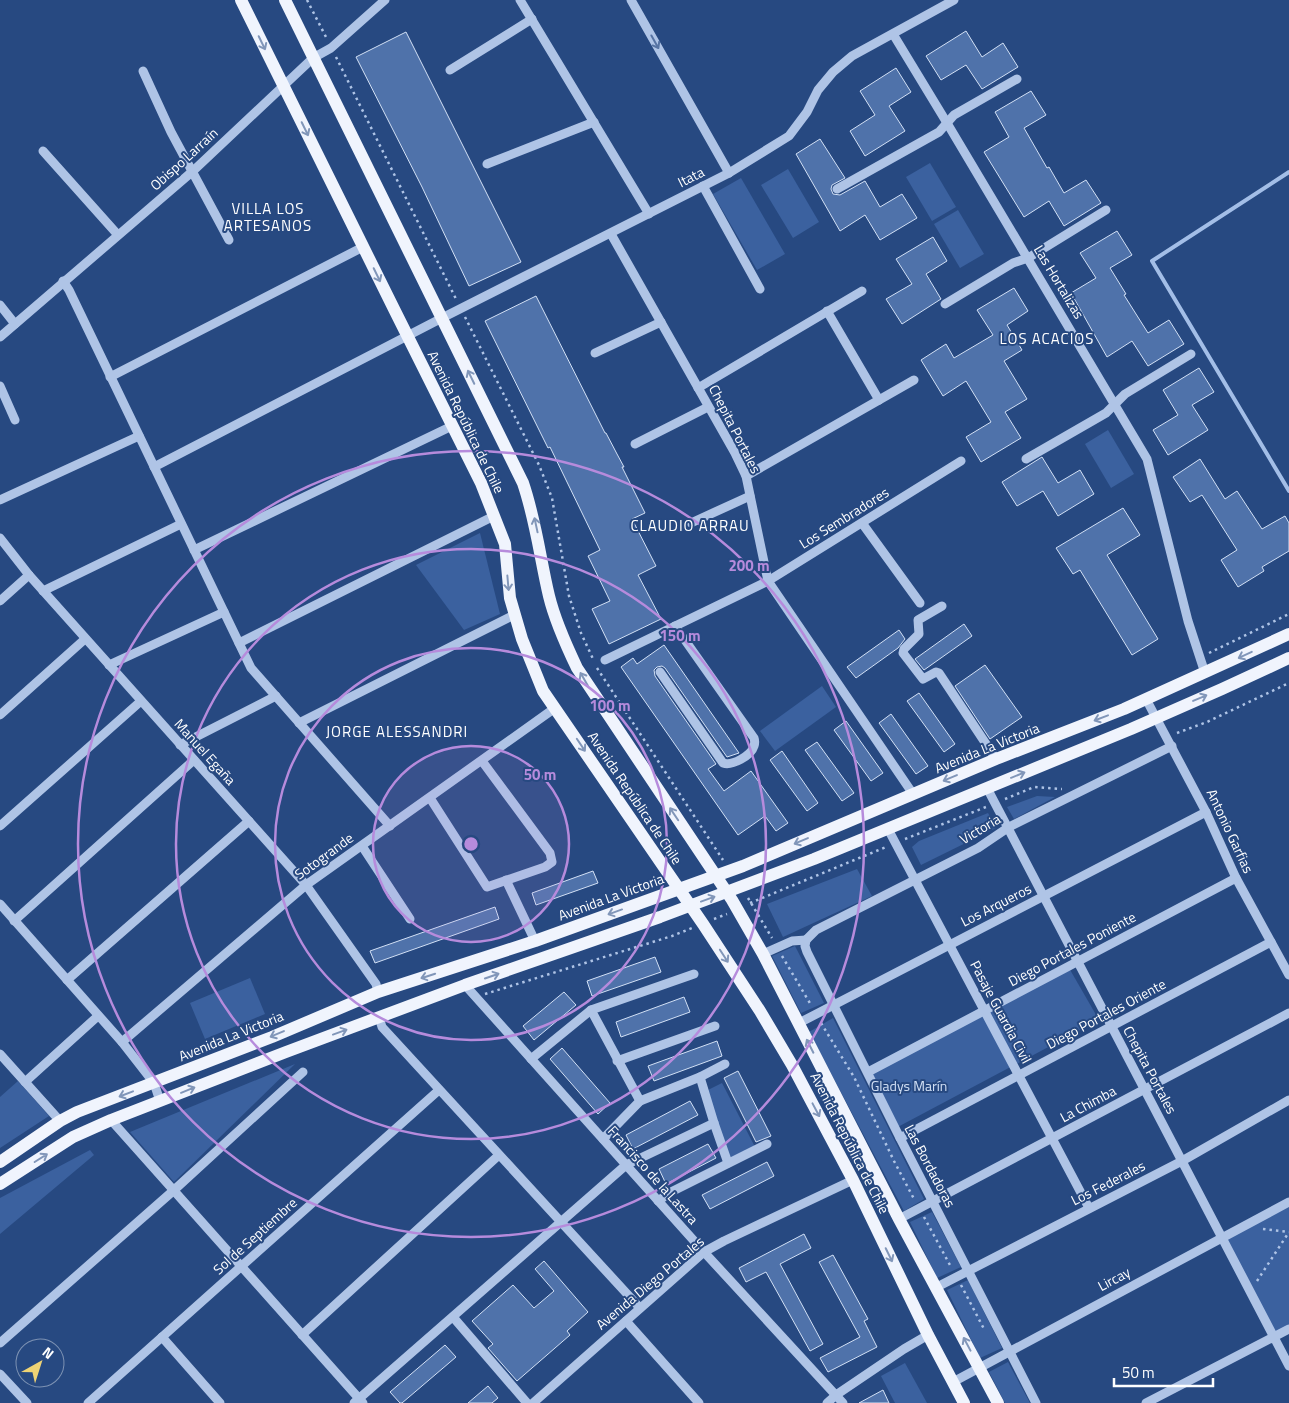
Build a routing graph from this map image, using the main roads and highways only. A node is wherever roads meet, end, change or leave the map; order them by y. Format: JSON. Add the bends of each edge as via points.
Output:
{"nodes":[{"id":1,"x":241,"y":0,"type":"edge"},
{"id":2,"x":284,"y":0,"type":"edge"},
{"id":3,"x":1289,"y":634,"type":"edge"},
{"id":4,"x":1289,"y":658,"type":"edge"},
{"id":5,"x":715,"y":876,"type":"junction"},
{"id":6,"x":678,"y":888,"type":"junction"},
{"id":7,"x":727,"y":892,"type":"junction"},
{"id":8,"x":690,"y":906,"type":"junction"},
{"id":9,"x":0,"y":1162,"type":"edge"},
{"id":10,"x":0,"y":1184,"type":"edge"},
{"id":11,"x":964,"y":1403,"type":"edge"},
{"id":12,"x":998,"y":1403,"type":"edge"}],
"edges":[{"from":1,"to":6,"type":"main road","name":"Avenida República de Chile","one_way":true,"via":[[482,483],[505,544],[514,615],[543,691]]},
{"from":5,"to":2,"type":"main road","name":"Avenida República de Chile","one_way":true,"via":[[588,686],[568,648],[549,598],[535,521],[523,483]]},
{"from":3,"to":5,"type":"main road","name":"Avenida La Victoria","one_way":true,"via":[[1146,699]]},
{"from":7,"to":4,"type":"main road","one_way":true,"via":[[987,788]]},
{"from":5,"to":6,"type":"main road","name":"Avenida La Victoria"},
{"from":5,"to":7,"type":"main road","name":"Avenida República de Chile"},
{"from":6,"to":8,"type":"main road","name":"Avenida República de Chile"},
{"from":6,"to":9,"type":"main road","name":"Avenida La Victoria","one_way":true,"via":[[535,941],[378,992],[272,1037],[77,1112]]},
{"from":8,"to":7,"type":"main road","one_way":true},
{"from":12,"to":7,"type":"main road","name":"Avenida República de Chile","one_way":true,"via":[[763,954]]},
{"from":10,"to":8,"type":"main road","one_way":true,"via":[[73,1137],[111,1120],[465,985]]},
{"from":8,"to":11,"type":"main road","name":"Avenida República de Chile","one_way":true,"via":[[792,1065]]}]}
